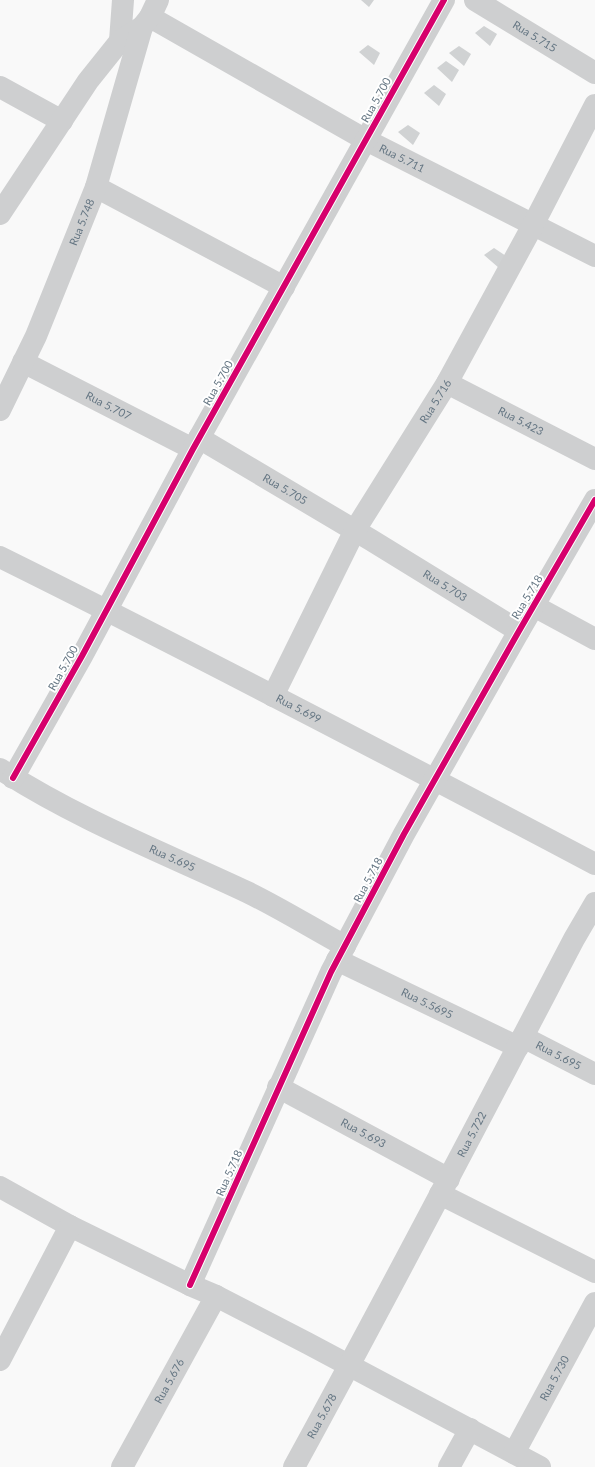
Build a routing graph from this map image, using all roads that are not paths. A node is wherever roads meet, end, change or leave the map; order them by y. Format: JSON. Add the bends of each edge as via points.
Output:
{"nodes":[{"id":1,"x":124,"y":0,"type":"edge"},
{"id":2,"x":444,"y":0,"type":"edge"},
{"id":3,"x":475,"y":0,"type":"edge"},
{"id":4,"x":150,"y":14,"type":"edge"},
{"id":5,"x":120,"y":41,"type":"junction"},
{"id":6,"x":595,"y":73,"type":"edge"},
{"id":7,"x":0,"y":87,"type":"edge"},
{"id":8,"x":595,"y":105,"type":"edge"},
{"id":9,"x":62,"y":121,"type":"junction"},
{"id":10,"x":366,"y":140,"type":"junction"},
{"id":11,"x":96,"y":187,"type":"junction"},
{"id":12,"x":0,"y":214,"type":"edge"},
{"id":13,"x":533,"y":225,"type":"junction"},
{"id":14,"x":595,"y":256,"type":"edge"},
{"id":15,"x":284,"y":287,"type":"junction"},
{"id":16,"x":23,"y":362,"type":"junction"},
{"id":17,"x":447,"y":383,"type":"junction"},
{"id":18,"x":0,"y":410,"type":"edge"},
{"id":19,"x":196,"y":444,"type":"junction"},
{"id":20,"x":595,"y":459,"type":"edge"},
{"id":21,"x":595,"y":500,"type":"edge"},
{"id":22,"x":363,"y":535,"type":"junction"},
{"id":23,"x":0,"y":557,"type":"edge"},
{"id":24,"x":534,"y":606,"type":"junction"},
{"id":25,"x":106,"y":610,"type":"junction"},
{"id":26,"x":519,"y":631,"type":"junction"},
{"id":27,"x":595,"y":639,"type":"edge"},
{"id":28,"x":273,"y":696,"type":"junction"},
{"id":29,"x":7,"y":774,"type":"edge"},
{"id":30,"x":435,"y":780,"type":"junction"},
{"id":31,"x":595,"y":864,"type":"edge"},
{"id":32,"x":595,"y":903,"type":"edge"},
{"id":33,"x":341,"y":953,"type":"junction"},
{"id":34,"x":520,"y":1042,"type":"junction"},
{"id":35,"x":595,"y":1074,"type":"edge"},
{"id":36,"x":278,"y":1087,"type":"junction"},
{"id":37,"x":0,"y":1187,"type":"edge"},
{"id":38,"x":445,"y":1187,"type":"junction"},
{"id":39,"x":70,"y":1226,"type":"junction"},
{"id":40,"x":595,"y":1272,"type":"edge"},
{"id":41,"x":190,"y":1285,"type":"junction"},
{"id":42,"x":216,"y":1296,"type":"junction"},
{"id":43,"x":595,"y":1303,"type":"edge"},
{"id":44,"x":0,"y":1360,"type":"edge"},
{"id":45,"x":350,"y":1366,"type":"junction"},
{"id":46,"x":470,"y":1429,"type":"junction"},
{"id":47,"x":514,"y":1453,"type":"junction"},
{"id":48,"x":122,"y":1467,"type":"edge"},
{"id":49,"x":294,"y":1467,"type":"edge"},
{"id":50,"x":449,"y":1467,"type":"edge"},
{"id":51,"x":540,"y":1467,"type":"edge"}],
"edges":[{"from":1,"to":5,"type":"street"},
{"from":2,"to":10,"type":"street","name":"Rua 5.700"},
{"from":3,"to":6,"type":"street","name":"Rua 5.715"},
{"from":4,"to":5,"type":"street"},
{"from":4,"to":10,"type":"street","name":"Rua 5.711"},
{"from":4,"to":11,"type":"street","name":"Rua 5.748"},
{"from":5,"to":9,"type":"street","via":[[88,81]]},
{"from":7,"to":9,"type":"street"},
{"from":8,"to":13,"type":"street","name":"Rua 5.716"},
{"from":9,"to":12,"type":"street"},
{"from":10,"to":13,"type":"street","name":"Rua 5.711"},
{"from":10,"to":15,"type":"street","name":"Rua 5.700"},
{"from":11,"to":15,"type":"street"},
{"from":11,"to":16,"type":"street","name":"Rua 5.748"},
{"from":13,"to":14,"type":"street","name":"Rua 5.711"},
{"from":13,"to":17,"type":"street","name":"Rua 5.716"},
{"from":15,"to":19,"type":"street","name":"Rua 5.700"},
{"from":16,"to":18,"type":"street","name":"Rua 5.748"},
{"from":16,"to":19,"type":"street","name":"Rua 5.707"},
{"from":17,"to":20,"type":"street","name":"Rua 5.423"},
{"from":17,"to":22,"type":"street","name":"Rua 5.716"},
{"from":19,"to":22,"type":"street","name":"Rua 5.705"},
{"from":19,"to":25,"type":"street","name":"Rua 5.700"},
{"from":21,"to":24,"type":"street","name":"Rua 5.718"},
{"from":22,"to":26,"type":"street","name":"Rua 5.703"},
{"from":22,"to":28,"type":"street","name":"Rua 5.716"},
{"from":23,"to":25,"type":"street","name":"Rua 5.699"},
{"from":24,"to":26,"type":"street","name":"Rua 5.718"},
{"from":24,"to":27,"type":"street"},
{"from":25,"to":28,"type":"street","name":"Rua 5.699"},
{"from":25,"to":29,"type":"street","name":"Rua 5.700"},
{"from":26,"to":30,"type":"street","name":"Rua 5.718"},
{"from":28,"to":30,"type":"street","name":"Rua 5.699"},
{"from":29,"to":33,"type":"street","name":"Rua 5.695","via":[[112,830],[248,893]]},
{"from":30,"to":31,"type":"street","name":"Rua 5.699"},
{"from":30,"to":33,"type":"street","name":"Rua 5.718"},
{"from":32,"to":34,"type":"street","name":"Rua 5.722"},
{"from":33,"to":34,"type":"street","name":"Rua 5.5695"},
{"from":33,"to":36,"type":"street","name":"Rua 5.718"},
{"from":34,"to":35,"type":"street","name":"Rua 5.695"},
{"from":34,"to":38,"type":"street","name":"Rua 5.722"},
{"from":36,"to":38,"type":"street","name":"Rua 5.693"},
{"from":36,"to":41,"type":"street","name":"Rua 5.718"},
{"from":37,"to":39,"type":"street"},
{"from":38,"to":40,"type":"street","name":"Rua 5.693"},
{"from":38,"to":45,"type":"street","name":"Rua 5.722"},
{"from":39,"to":41,"type":"street"},
{"from":39,"to":44,"type":"street"},
{"from":41,"to":42,"type":"street"},
{"from":42,"to":45,"type":"street"},
{"from":42,"to":48,"type":"street","name":"Rua 5.676"},
{"from":43,"to":47,"type":"street","name":"Rua 5.730"},
{"from":45,"to":46,"type":"street"},
{"from":45,"to":49,"type":"street","name":"Rua 5.678"},
{"from":46,"to":47,"type":"street"},
{"from":46,"to":50,"type":"street"},
{"from":47,"to":51,"type":"street"}]}
